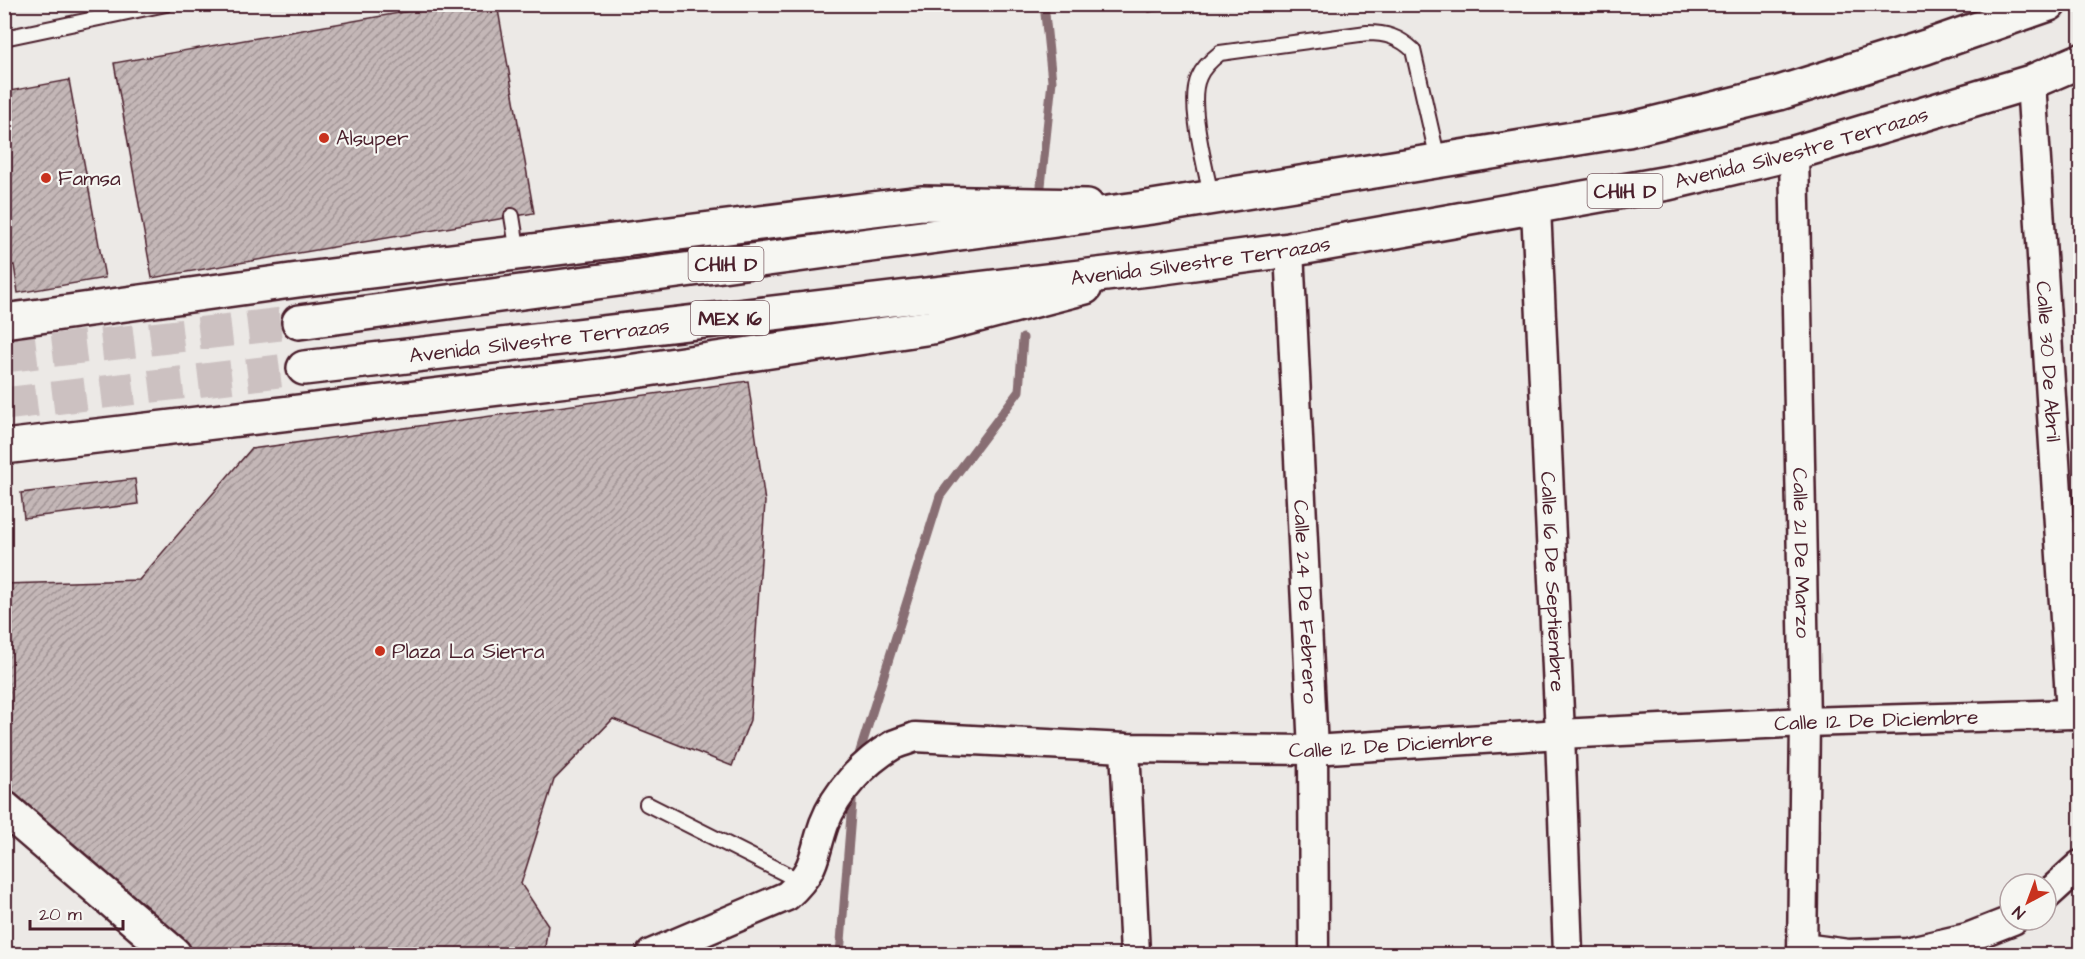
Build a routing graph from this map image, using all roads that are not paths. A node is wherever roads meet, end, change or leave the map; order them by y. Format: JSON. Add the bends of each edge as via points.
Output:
{"nodes":[{"id":1,"x":166,"y":4,"type":"edge"},
{"id":2,"x":2049,"y":4,"type":"edge"},
{"id":3,"x":4,"y":38,"type":"edge"},
{"id":4,"x":2080,"y":61,"type":"edge"},
{"id":5,"x":2031,"y":82,"type":"junction"},
{"id":6,"x":1794,"y":153,"type":"junction"},
{"id":7,"x":1438,"y":160,"type":"junction"},
{"id":8,"x":1211,"y":196,"type":"junction"},
{"id":9,"x":1152,"y":207,"type":"junction"},
{"id":10,"x":1536,"y":208,"type":"junction"},
{"id":11,"x":512,"y":216,"type":"dead end"},
{"id":12,"x":1289,"y":250,"type":"junction"},
{"id":13,"x":518,"y":254,"type":"junction"},
{"id":14,"x":1156,"y":268,"type":"junction"},
{"id":15,"x":4,"y":321,"type":"edge"},
{"id":16,"x":299,"y":322,"type":"tunnel mouth"},
{"id":17,"x":304,"y":368,"type":"tunnel mouth"},
{"id":18,"x":4,"y":447,"type":"edge"},
{"id":19,"x":2076,"y":713,"type":"edge"},
{"id":20,"x":1805,"y":722,"type":"junction"},
{"id":21,"x":1560,"y":734,"type":"junction"},
{"id":22,"x":1125,"y":748,"type":"junction"},
{"id":23,"x":1313,"y":750,"type":"junction"},
{"id":24,"x":647,"y":804,"type":"dead end"},
{"id":25,"x":4,"y":808,"type":"edge"},
{"id":26,"x":2080,"y":865,"type":"edge"},
{"id":27,"x":2058,"y":885,"type":"edge"},
{"id":28,"x":795,"y":889,"type":"junction"},
{"id":29,"x":1998,"y":927,"type":"edge"},
{"id":30,"x":1803,"y":951,"type":"edge"},
{"id":31,"x":174,"y":954,"type":"edge"},
{"id":32,"x":651,"y":954,"type":"edge"},
{"id":33,"x":1135,"y":954,"type":"edge"},
{"id":34,"x":1314,"y":954,"type":"edge"},
{"id":35,"x":1568,"y":954,"type":"edge"}],
"edges":[{"from":1,"to":3,"type":"lane"},
{"from":2,"to":7,"type":"main road","number":"CHIH D","via":[[1779,93],[1628,130]]},
{"from":4,"to":5,"type":"main road","name":"Avenida Silvestre Terrazas","number":"CHIH D"},
{"from":5,"to":6,"type":"main road","name":"Avenida Silvestre Terrazas","number":"CHIH D"},
{"from":5,"to":19,"type":"street","name":"Calle 30 De Abril"},
{"from":6,"to":10,"type":"main road","name":"Avenida Silvestre Terrazas","number":"CHIH D","via":[[1668,183]]},
{"from":6,"to":20,"type":"street","name":"Calle 21 De Marzo"},
{"from":7,"to":8,"type":"main road","number":"CHIH D"},
{"from":7,"to":8,"type":"lane","via":[[1413,50],[1402,40],[1384,33],[1367,33],[1220,53],[1197,79],[1195,108]]},
{"from":8,"to":9,"type":"main road","number":"CHIH D"},
{"from":9,"to":13,"type":"main road","number":"CHIH D","via":[[921,203]]},
{"from":9,"to":16,"type":"main road","number":"CHIH D"},
{"from":10,"to":12,"type":"main road","name":"Avenida Silvestre Terrazas","number":"CHIH D"},
{"from":10,"to":21,"type":"street","name":"Calle 16 De Septiembre"},
{"from":11,"to":13,"type":"lane"},
{"from":12,"to":14,"type":"main road","name":"Avenida Silvestre Terrazas","number":"CHIH D"},
{"from":12,"to":23,"type":"street","name":"Calle 24 De Febrero"},
{"from":13,"to":15,"type":"main road","number":"CHIH D"},
{"from":14,"to":17,"type":"main road","name":"Avenida Silvestre Terrazas","number":"MEX 16"},
{"from":14,"to":18,"type":"main road","number":"CHIH D","via":[[932,327],[601,376]]},
{"from":19,"to":20,"type":"street","name":"Calle 12 De Diciembre"},
{"from":20,"to":21,"type":"street","name":"Calle 12 De Diciembre"},
{"from":20,"to":30,"type":"street","name":"Calle 21 De Marzo"},
{"from":21,"to":23,"type":"street","name":"Calle 12 De Diciembre"},
{"from":21,"to":35,"type":"street","name":"Calle 16 De Septiembre"},
{"from":22,"to":23,"type":"street","name":"Calle 12 De Diciembre"},
{"from":22,"to":28,"type":"street","name":"Calle 12 De Diciembre","via":[[915,737],[895,744],[854,777],[834,804],[816,856]]},
{"from":22,"to":33,"type":"street"},
{"from":23,"to":34,"type":"street","name":"Calle 24 De Febrero"},
{"from":24,"to":28,"type":"lane"},
{"from":25,"to":31,"type":"main road"},
{"from":26,"to":27,"type":"street"},
{"from":28,"to":32,"type":"street"},
{"from":29,"to":30,"type":"street","via":[[1906,952]]}]}
